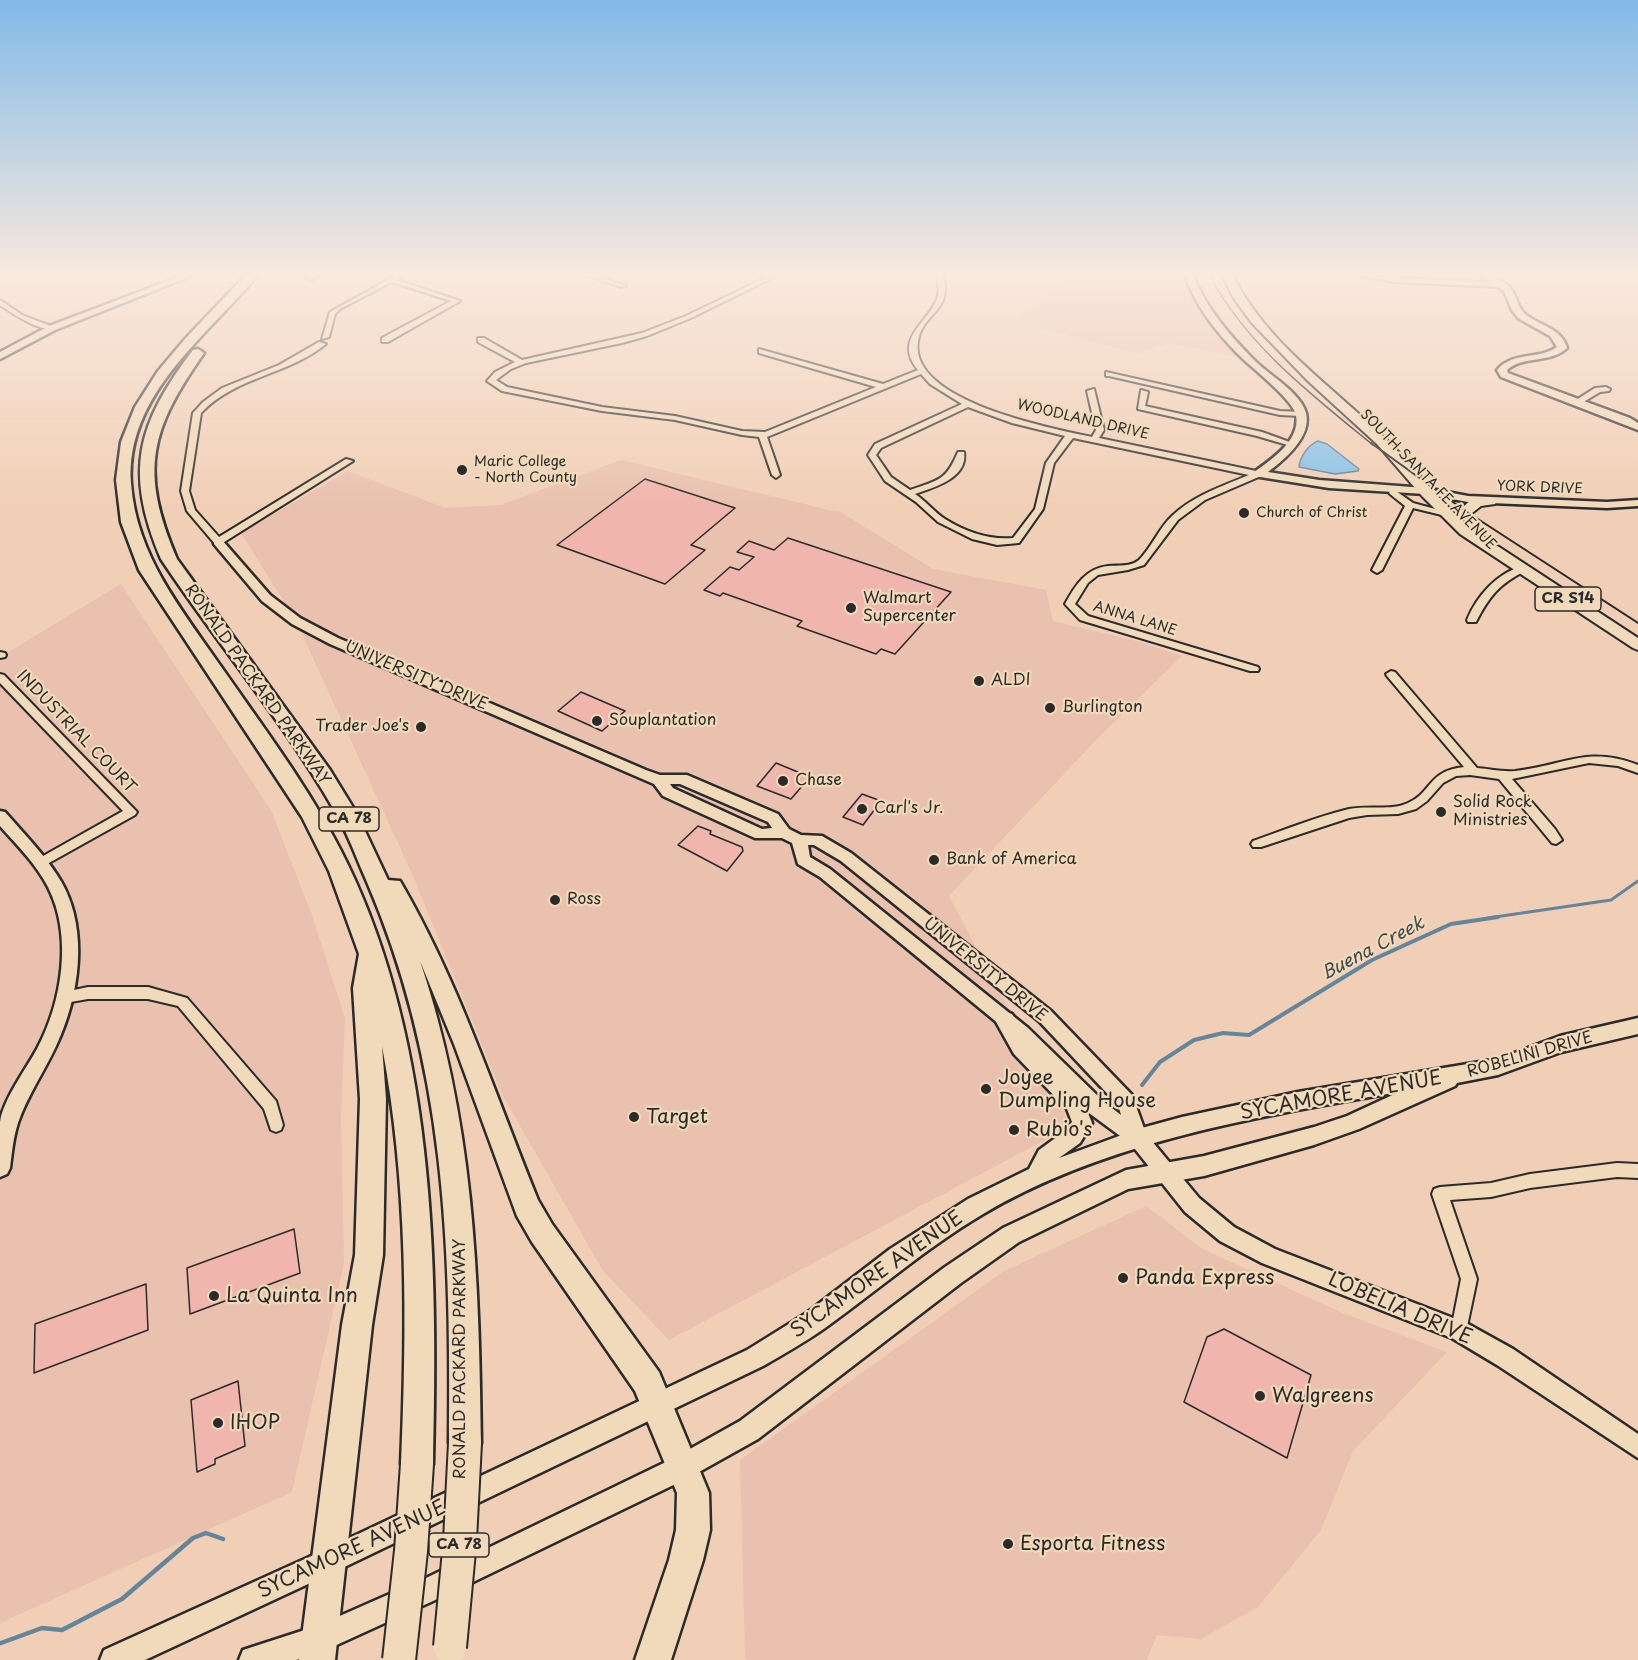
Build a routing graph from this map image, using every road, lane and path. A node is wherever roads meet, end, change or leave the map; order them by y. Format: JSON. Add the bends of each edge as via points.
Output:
{"nodes":[{"id":1,"x":181,"y":353,"type":"edge"},
{"id":2,"x":197,"y":353,"type":"edge"},
{"id":3,"x":303,"y":353,"type":"edge"},
{"id":4,"x":505,"y":353,"type":"edge"},
{"id":5,"x":566,"y":353,"type":"edge"},
{"id":6,"x":770,"y":353,"type":"edge"},
{"id":7,"x":914,"y":353,"type":"edge"},
{"id":8,"x":1245,"y":353,"type":"edge"},
{"id":9,"x":1287,"y":353,"type":"edge"},
{"id":10,"x":1298,"y":353,"type":"edge"},
{"id":11,"x":1551,"y":353,"type":"edge"},
{"id":12,"x":522,"y":363,"type":"junction"},
{"id":13,"x":922,"y":370,"type":"junction"},
{"id":14,"x":1109,"y":374,"type":"dead end"},
{"id":15,"x":883,"y":387,"type":"junction"},
{"id":16,"x":1606,"y":389,"type":"dead end"},
{"id":17,"x":1091,"y":391,"type":"dead end"},
{"id":18,"x":1144,"y":392,"type":"dead end"},
{"id":19,"x":1577,"y":402,"type":"junction"},
{"id":20,"x":968,"y":404,"type":"junction"},
{"id":21,"x":1301,"y":414,"type":"junction"},
{"id":22,"x":1638,"y":427,"type":"edge"},
{"id":23,"x":762,"y":434,"type":"junction"},
{"id":24,"x":1071,"y":434,"type":"junction"},
{"id":25,"x":1094,"y":439,"type":"junction"},
{"id":26,"x":1291,"y":444,"type":"junction"},
{"id":27,"x":962,"y":454,"type":"dead end"},
{"id":28,"x":349,"y":461,"type":"dead end"},
{"id":29,"x":1258,"y":474,"type":"junction"},
{"id":30,"x":776,"y":476,"type":"dead end"},
{"id":31,"x":1320,"y":483,"type":"junction"},
{"id":32,"x":1393,"y":492,"type":"junction"},
{"id":33,"x":909,"y":493,"type":"junction"},
{"id":34,"x":1431,"y":493,"type":"junction"},
{"id":35,"x":1490,"y":501,"type":"junction"},
{"id":36,"x":1638,"y":503,"type":"edge"},
{"id":37,"x":1410,"y":505,"type":"junction"},
{"id":38,"x":1446,"y":513,"type":"junction"},
{"id":39,"x":1462,"y":514,"type":"junction"},
{"id":40,"x":218,"y":542,"type":"junction"},
{"id":41,"x":1498,"y":552,"type":"junction"},
{"id":42,"x":1522,"y":569,"type":"junction"},
{"id":43,"x":1377,"y":570,"type":"dead end"},
{"id":44,"x":1472,"y":620,"type":"dead end"},
{"id":45,"x":1638,"y":645,"type":"edge"},
{"id":46,"x":1254,"y":669,"type":"dead end"},
{"id":47,"x":1391,"y":674,"type":"dead end"},
{"id":48,"x":0,"y":677,"type":"edge"},
{"id":49,"x":1638,"y":769,"type":"edge"},
{"id":50,"x":1473,"y":770,"type":"junction"},
{"id":51,"x":1502,"y":776,"type":"junction"},
{"id":52,"x":0,"y":816,"type":"edge"},
{"id":53,"x":350,"y":822,"type":"junction"},
{"id":54,"x":791,"y":836,"type":"junction"},
{"id":55,"x":1556,"y":840,"type":"dead end"},
{"id":56,"x":1257,"y":844,"type":"dead end"},
{"id":57,"x":40,"y":863,"type":"junction"},
{"id":58,"x":370,"y":950,"type":"junction"},
{"id":59,"x":65,"y":997,"type":"junction"},
{"id":60,"x":1005,"y":1020,"type":"junction"},
{"id":61,"x":1638,"y":1026,"type":"edge"},
{"id":62,"x":1457,"y":1076,"type":"junction"},
{"id":63,"x":276,"y":1125,"type":"dead end"},
{"id":64,"x":1138,"y":1138,"type":"junction"},
{"id":65,"x":0,"y":1168,"type":"edge"},
{"id":66,"x":1638,"y":1171,"type":"edge"},
{"id":67,"x":1165,"y":1173,"type":"junction"},
{"id":68,"x":1037,"y":1176,"type":"junction"},
{"id":69,"x":1459,"y":1330,"type":"junction"},
{"id":70,"x":656,"y":1407,"type":"junction"},
{"id":71,"x":1638,"y":1447,"type":"edge"},
{"id":72,"x":681,"y":1468,"type":"junction"},
{"id":73,"x":327,"y":1562,"type":"junction"},
{"id":74,"x":318,"y":1649,"type":"edge"},
{"id":75,"x":450,"y":1654,"type":"edge"},
{"id":76,"x":114,"y":1660,"type":"edge"},
{"id":77,"x":253,"y":1660,"type":"edge"},
{"id":78,"x":399,"y":1660,"type":"edge"},
{"id":79,"x":653,"y":1660,"type":"edge"}],
"edges":[{"from":1,"to":58,"type":"highway","name":"RONALD PACKARD PARKWAY","number":"CA 78","via":[[140,407],[127,445],[123,477],[129,526],[147,570],[309,811],[339,870]]},
{"from":2,"to":53,"type":"highway","name":"RONALD PACKARD PARKWAY","number":"CA 78","via":[[165,399],[150,440],[147,501],[160,541]]},
{"from":3,"to":40,"type":"street","name":"UNIVERSITY DRIVE","via":[[282,367],[229,387],[197,413],[185,491],[191,511]]},
{"from":4,"to":12,"type":"street"},
{"from":5,"to":12,"type":"street"},
{"from":6,"to":15,"type":"street"},
{"from":7,"to":13,"type":"street"},
{"from":8,"to":21,"type":"street","via":[[1296,404]]},
{"from":9,"to":34,"type":"main road","name":"SOUTH SANTA FE AVENUE","via":[[1348,411],[1373,425]]},
{"from":10,"to":34,"type":"main road","name":"SOUTH SANTA FE AVENUE","number":"CR S14","via":[[1384,430],[1425,474]]},
{"from":11,"to":19,"type":"street","via":[[1502,370],[1504,375]]},
{"from":12,"to":23,"type":"street","via":[[502,371],[491,381],[505,389],[602,409],[665,416],[742,434]]},
{"from":13,"to":15,"type":"street"},
{"from":13,"to":20,"type":"street","name":"WOODLAND DRIVE","via":[[939,387]]},
{"from":14,"to":21,"type":"street","via":[[1280,413]]},
{"from":15,"to":23,"type":"street"},
{"from":16,"to":19,"type":"street"},
{"from":17,"to":25,"type":"street","via":[[1100,430]]},
{"from":18,"to":26,"type":"street","via":[[1141,407]]},
{"from":19,"to":22,"type":"street"},
{"from":20,"to":24,"type":"street","name":"WOODLAND DRIVE","via":[[995,415]]},
{"from":20,"to":33,"type":"street","via":[[872,452],[888,479]]},
{"from":21,"to":26,"type":"street","via":[[1302,428]]},
{"from":23,"to":30,"type":"street"},
{"from":24,"to":25,"type":"street","name":"WOODLAND DRIVE"},
{"from":24,"to":33,"type":"street","via":[[1050,463],[1039,509],[1016,542],[997,542],[959,530]]},
{"from":25,"to":29,"type":"street","name":"WOODLAND DRIVE"},
{"from":26,"to":29,"type":"street"},
{"from":27,"to":33,"type":"street","via":[[960,466],[951,476]]},
{"from":28,"to":40,"type":"street"},
{"from":29,"to":31,"type":"street","name":"WOODLAND DRIVE"},
{"from":29,"to":46,"type":"street","name":"ANNA LANE","via":[[1202,498],[1175,518],[1141,563],[1094,573],[1080,585],[1070,604],[1084,618]]},
{"from":31,"to":32,"type":"street","name":"WOODLAND DRIVE"},
{"from":31,"to":34,"type":"street","name":"WOODLAND DRIVE"},
{"from":32,"to":34,"type":"street","name":"WOODLAND DRIVE"},
{"from":32,"to":37,"type":"street"},
{"from":34,"to":35,"type":"street","name":"YORK DRIVE"},
{"from":34,"to":38,"type":"main road","name":"SOUTH SANTA FE AVENUE","number":"CR S14"},
{"from":34,"to":39,"type":"main road","name":"SOUTH SANTA FE AVENUE","number":"CR S14"},
{"from":35,"to":36,"type":"street","name":"YORK DRIVE"},
{"from":35,"to":39,"type":"main road","via":[[1477,502]]},
{"from":37,"to":38,"type":"street"},
{"from":37,"to":43,"type":"street"},
{"from":38,"to":41,"type":"main road","name":"SOUTH SANTA FE AVENUE","number":"CR S14","via":[[1476,540]]},
{"from":39,"to":41,"type":"main road","name":"SOUTH SANTA FE AVENUE","number":"CR S14"},
{"from":40,"to":54,"type":"street","name":"UNIVERSITY DRIVE","via":[[266,597],[296,621],[340,644],[659,780],[668,792],[760,834]]},
{"from":41,"to":42,"type":"main road","name":"SOUTH SANTA FE AVENUE","number":"CR S14"},
{"from":42,"to":44,"type":"street","via":[[1500,581]]},
{"from":42,"to":45,"type":"main road","name":"SOUTH SANTA FE AVENUE","number":"CR S14"},
{"from":47,"to":50,"type":"street"},
{"from":48,"to":57,"type":"street","name":"INDUSTRIAL COURT","via":[[131,812]]},
{"from":49,"to":51,"type":"street","via":[[1621,762],[1577,759]]},
{"from":50,"to":51,"type":"street"},
{"from":50,"to":56,"type":"street","via":[[1445,776],[1423,802],[1403,809],[1363,811],[1329,819]]},
{"from":51,"to":55,"type":"street"},
{"from":52,"to":57,"type":"street"},
{"from":53,"to":70,"type":"highway","via":[[412,919],[443,985],[527,1207],[648,1383]]},
{"from":53,"to":75,"type":"highway","name":"RONALD PACKARD PARKWAY","number":"CA 78","bridge":true,"via":[[403,940],[422,1001],[438,1071],[460,1224],[465,1443]]},
{"from":54,"to":60,"type":"street","name":"UNIVERSITY DRIVE","via":[[803,860],[825,873]]},
{"from":54,"to":64,"type":"street","name":"UNIVERSITY DRIVE","via":[[817,840],[846,857],[1045,1016],[1126,1101]]},
{"from":57,"to":59,"type":"street","via":[[57,888],[67,918],[70,952]]},
{"from":58,"to":73,"type":"highway","via":[[365,988],[373,1099],[369,1255]]},
{"from":58,"to":78,"type":"highway","name":"RONALD PACKARD PARKWAY","number":"CA 78","bridge":true,"via":[[387,1012],[409,1128],[420,1271],[422,1364],[417,1464]]},
{"from":59,"to":63,"type":"street","via":[[148,993],[182,1002],[271,1106]]},
{"from":59,"to":65,"type":"street","via":[[53,1034],[9,1120]]},
{"from":60,"to":64,"type":"street","name":"UNIVERSITY DRIVE","via":[[1095,1107]]},
{"from":60,"to":68,"type":"main road","via":[[1021,1048],[1075,1104],[1082,1123],[1066,1145],[1047,1156]]},
{"from":61,"to":62,"type":"main road","name":"ROBELINI DRIVE","via":[[1560,1044],[1498,1067]]},
{"from":62,"to":64,"type":"main road","name":"SYCAMORE AVENUE","via":[[1423,1078],[1298,1101]]},
{"from":62,"to":67,"type":"main road","name":"SYCAMORE AVENUE","via":[[1352,1123],[1204,1166]]},
{"from":64,"to":67,"type":"street","name":"UNIVERSITY DRIVE"},
{"from":64,"to":68,"type":"main road","name":"SYCAMORE AVENUE"},
{"from":66,"to":69,"type":"street","via":[[1617,1170],[1440,1194],[1469,1279]]},
{"from":67,"to":69,"type":"street","name":"LOBELIA DRIVE","via":[[1192,1205],[1227,1234],[1269,1256]]},
{"from":67,"to":72,"type":"main road","name":"SYCAMORE AVENUE","via":[[1126,1180],[1011,1235],[748,1430]]},
{"from":68,"to":70,"type":"main road","name":"SYCAMORE AVENUE","via":[[976,1206],[898,1257],[816,1320],[755,1358]]},
{"from":69,"to":71,"type":"street","name":"LOBELIA DRIVE"},
{"from":70,"to":72,"type":"highway"},
{"from":70,"to":73,"type":"main road","name":"SYCAMORE AVENUE"},
{"from":72,"to":74,"type":"main road","name":"SYCAMORE AVENUE","via":[[435,1587]]},
{"from":72,"to":79,"type":"highway","via":[[693,1493],[693,1530]]},
{"from":73,"to":74,"type":"highway"},
{"from":73,"to":76,"type":"main road","name":"SYCAMORE AVENUE"},
{"from":74,"to":77,"type":"main road","name":"SYCAMORE AVENUE"}]}
